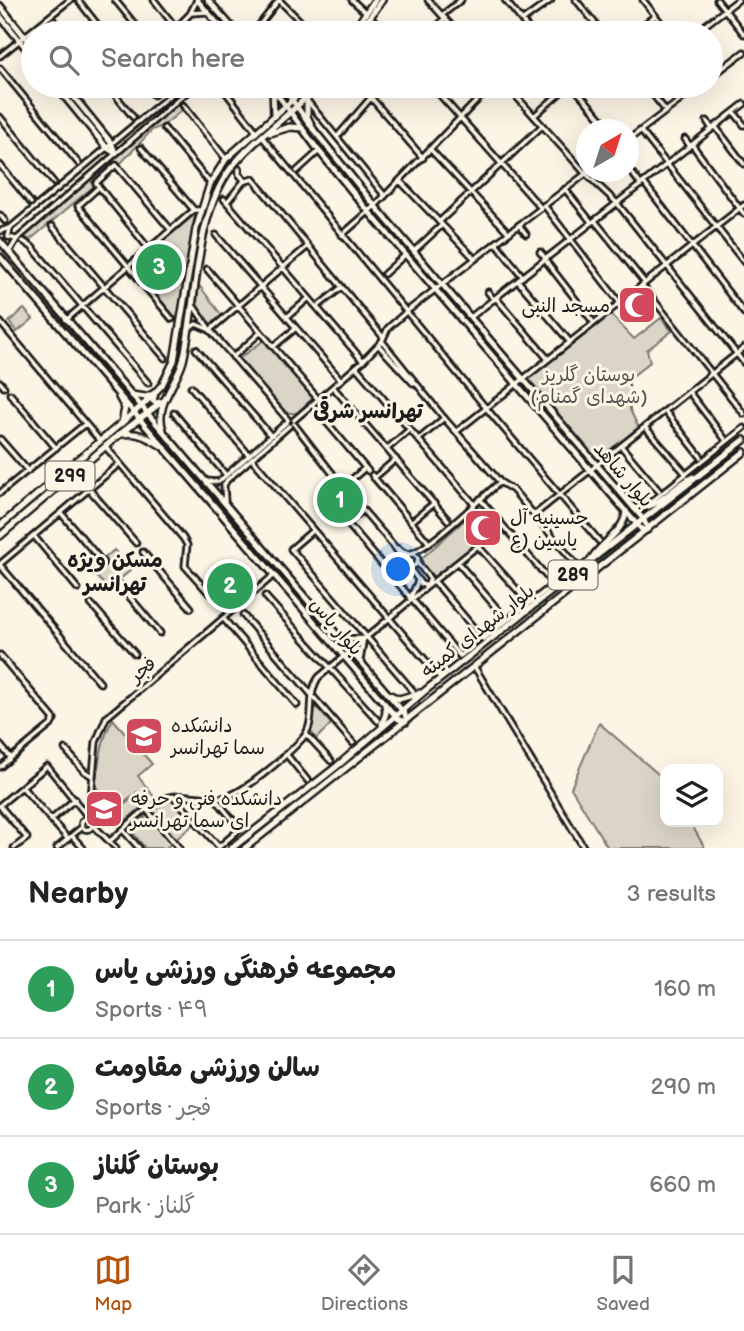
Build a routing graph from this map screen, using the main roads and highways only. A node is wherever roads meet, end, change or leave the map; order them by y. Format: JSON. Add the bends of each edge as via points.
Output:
{"nodes":[{"id":1,"x":197,"y":0,"type":"edge"},
{"id":2,"x":208,"y":0,"type":"edge"},
{"id":3,"x":375,"y":0,"type":"edge"},
{"id":4,"x":382,"y":0,"type":"edge"},
{"id":5,"x":0,"y":6,"type":"edge"},
{"id":6,"x":368,"y":15,"type":"junction"},
{"id":7,"x":0,"y":16,"type":"edge"},
{"id":8,"x":215,"y":21,"type":"edge"},
{"id":9,"x":226,"y":21,"type":"edge"},
{"id":10,"x":363,"y":21,"type":"edge"},
{"id":11,"x":365,"y":21,"type":"edge"},
{"id":12,"x":21,"y":31,"type":"edge"},
{"id":13,"x":21,"y":41,"type":"edge"},
{"id":14,"x":67,"y":98,"type":"edge"},
{"id":15,"x":76,"y":98,"type":"edge"},
{"id":16,"x":274,"y":98,"type":"edge"},
{"id":17,"x":281,"y":98,"type":"edge"},
{"id":18,"x":291,"y":98,"type":"edge"},
{"id":19,"x":296,"y":98,"type":"edge"},
{"id":20,"x":307,"y":98,"type":"joint"},
{"id":21,"x":293,"y":101,"type":"junction"},
{"id":22,"x":286,"y":106,"type":"junction"},
{"id":23,"x":297,"y":107,"type":"junction"},
{"id":24,"x":291,"y":113,"type":"junction"},
{"id":25,"x":274,"y":117,"type":"junction"},
{"id":26,"x":302,"y":128,"type":"junction"},
{"id":27,"x":313,"y":129,"type":"junction"},
{"id":28,"x":265,"y":136,"type":"junction"},
{"id":29,"x":0,"y":241,"type":"edge"},
{"id":30,"x":0,"y":257,"type":"edge"},
{"id":31,"x":155,"y":393,"type":"junction"},
{"id":32,"x":131,"y":395,"type":"junction"},
{"id":33,"x":119,"y":397,"type":"junction"},
{"id":34,"x":164,"y":400,"type":"junction"},
{"id":35,"x":141,"y":406,"type":"junction"},
{"id":36,"x":134,"y":412,"type":"junction"},
{"id":37,"x":148,"y":413,"type":"junction"},
{"id":38,"x":141,"y":419,"type":"junction"},
{"id":39,"x":121,"y":423,"type":"junction"},
{"id":40,"x":163,"y":430,"type":"junction"},
{"id":41,"x":120,"y":434,"type":"junction"},
{"id":42,"x":744,"y":440,"type":"edge"},
{"id":43,"x":165,"y":448,"type":"junction"},
{"id":44,"x":744,"y":452,"type":"edge"},
{"id":45,"x":699,"y":475,"type":"junction"},
{"id":46,"x":638,"y":509,"type":"junction"},
{"id":47,"x":626,"y":511,"type":"junction"},
{"id":48,"x":644,"y":520,"type":"junction"},
{"id":49,"x":638,"y":525,"type":"junction"},
{"id":50,"x":0,"y":527,"type":"edge"},
{"id":51,"x":648,"y":530,"type":"junction"},
{"id":52,"x":0,"y":536,"type":"edge"},
{"id":53,"x":589,"y":562,"type":"junction"},
{"id":54,"x":281,"y":569,"type":"junction"},
{"id":55,"x":274,"y":575,"type":"junction"},
{"id":56,"x":340,"y":638,"type":"junction"},
{"id":57,"x":361,"y":663,"type":"junction"},
{"id":58,"x":426,"y":690,"type":"junction"},
{"id":59,"x":387,"y":694,"type":"junction"},
{"id":60,"x":385,"y":704,"type":"junction"},
{"id":61,"x":400,"y":709,"type":"junction"},
{"id":62,"x":394,"y":714,"type":"junction"},
{"id":63,"x":406,"y":722,"type":"junction"},
{"id":64,"x":379,"y":730,"type":"junction"},
{"id":65,"x":232,"y":848,"type":"edge"},
{"id":66,"x":245,"y":848,"type":"edge"}],
"edges":[{"from":1,"to":8,"type":"main road"},
{"from":2,"to":9,"type":"main road"},
{"from":3,"to":6,"type":"main road"},
{"from":4,"to":6,"type":"main road"},
{"from":5,"to":12,"type":"main road"},
{"from":6,"to":10,"type":"main road"},
{"from":6,"to":11,"type":"main road"},
{"from":7,"to":13,"type":"main road"},
{"from":14,"to":15,"type":"main road","via":[[115,153]]},
{"from":16,"to":25,"type":"main road"},
{"from":17,"to":22,"type":"main road","name":"بلوار شاهد"},
{"from":18,"to":21,"type":"main road","name":"بلوار شاهد"},
{"from":19,"to":21,"type":"main road","number":"299"},
{"from":20,"to":23,"type":"main road","number":"299"},
{"from":20,"to":27,"type":"main road"},
{"from":21,"to":22,"type":"main road","number":"299"},
{"from":21,"to":23,"type":"main road","name":"بلوار شاهد"},
{"from":22,"to":24,"type":"main road","name":"بلوار شاهد"},
{"from":22,"to":25,"type":"main road","number":"299"},
{"from":23,"to":24,"type":"main road","number":"299"},
{"from":23,"to":27,"type":"main road","name":"بلوار شاهد"},
{"from":24,"to":26,"type":"main road","name":"بلوار شاهد"},
{"from":24,"to":28,"type":"main road","number":"299"},
{"from":25,"to":31,"type":"main road","number":"299","via":[[226,159],[197,210],[174,360]]},
{"from":26,"to":28,"type":"main road","via":[[290,127]]},
{"from":26,"to":47,"type":"main road","name":"بلوار شاهد"},
{"from":27,"to":46,"type":"main road","name":"بلوار شاهد"},
{"from":28,"to":34,"type":"main road","number":"299","via":[[234,165],[218,190],[204,231],[182,367]]},
{"from":29,"to":32,"type":"main road"},
{"from":30,"to":33,"type":"main road","name":"بلوار یاس"},
{"from":31,"to":32,"type":"main road"},
{"from":31,"to":34,"type":"main road","via":[[155,403]]},
{"from":31,"to":35,"type":"main road","number":"299"},
{"from":32,"to":35,"type":"main road"},
{"from":33,"to":36,"type":"main road","name":"بلوار یاس"},
{"from":33,"to":39,"type":"main road","via":[[125,408]]},
{"from":34,"to":37,"type":"main road","number":"299"},
{"from":34,"to":40,"type":"main road","via":[[159,417]]},
{"from":35,"to":36,"type":"main road","number":"299"},
{"from":35,"to":37,"type":"main road","name":"بلوار یاس"},
{"from":36,"to":38,"type":"main road","name":"بلوار یاس"},
{"from":36,"to":39,"type":"main road","number":"299"},
{"from":37,"to":38,"type":"main road","number":"299"},
{"from":37,"to":40,"type":"main road","name":"بلوار یاس"},
{"from":38,"to":41,"type":"main road","number":"299"},
{"from":38,"to":43,"type":"main road","name":"بلوار یاس"},
{"from":39,"to":50,"type":"main road","number":"299"},
{"from":40,"to":54,"type":"main road","name":"بلوار یاس"},
{"from":41,"to":43,"type":"main road","via":[[140,434]]},
{"from":41,"to":52,"type":"main road","number":"299"},
{"from":42,"to":45,"type":"main road","name":"بلوار شهدای کمیته","number":"289"},
{"from":43,"to":55,"type":"main road","name":"بلوار یاس"},
{"from":44,"to":51,"type":"main road","name":"بلوار شهدای کمیته","number":"289"},
{"from":45,"to":46,"type":"main road","via":[[651,506]]},
{"from":45,"to":48,"type":"main road","name":"بلوار شهدای کمیته","number":"289"},
{"from":46,"to":48,"type":"main road","name":"بلوار شاهد"},
{"from":47,"to":49,"type":"main road","name":"بلوار شاهد"},
{"from":47,"to":53,"type":"main road","via":[[622,525]]},
{"from":48,"to":49,"type":"main road","name":"بلوار شهدای کمیته","number":"289"},
{"from":48,"to":51,"type":"main road","name":"بلوار شاهد"},
{"from":49,"to":51,"type":"main road","name":"بلوار شاهد"},
{"from":49,"to":53,"type":"main road","name":"بلوار شهدای کمیته","number":"289"},
{"from":51,"to":63,"type":"main road","name":"بلوار شهدای کمیته","number":"289"},
{"from":53,"to":58,"type":"main road","name":"بلوار شهدای کمیته","number":"289"},
{"from":54,"to":55,"type":"main road"},
{"from":54,"to":56,"type":"main road","name":"بلوار یاس"},
{"from":55,"to":60,"type":"main road","name":"بلوار یاس"},
{"from":56,"to":57,"type":"main road","name":"بلوار یاس"},
{"from":56,"to":57,"type":"main road","via":[[364,638]]},
{"from":57,"to":59,"type":"main road","name":"بلوار یاس"},
{"from":58,"to":59,"type":"main road","via":[[402,699]]},
{"from":58,"to":61,"type":"main road","name":"بلوار شهدای کمیته","number":"289"},
{"from":59,"to":61,"type":"main road","name":"بلوار یاس"},
{"from":60,"to":62,"type":"main road","name":"بلوار یاس"},
{"from":60,"to":64,"type":"main road"},
{"from":61,"to":62,"type":"main road","name":"بلوار شهدای کمیته","number":"289"},
{"from":61,"to":63,"type":"main road","name":"بلوار یاس"},
{"from":62,"to":63,"type":"main road","name":"بلوار یاس"},
{"from":62,"to":64,"type":"main road","name":"بلوار شهدای کمیته","number":"289"},
{"from":63,"to":66,"type":"main road","name":"بلوار شهدای کمیته","number":"289"},
{"from":64,"to":65,"type":"main road","name":"بلوار شهدای کمیته","number":"289"}]}
